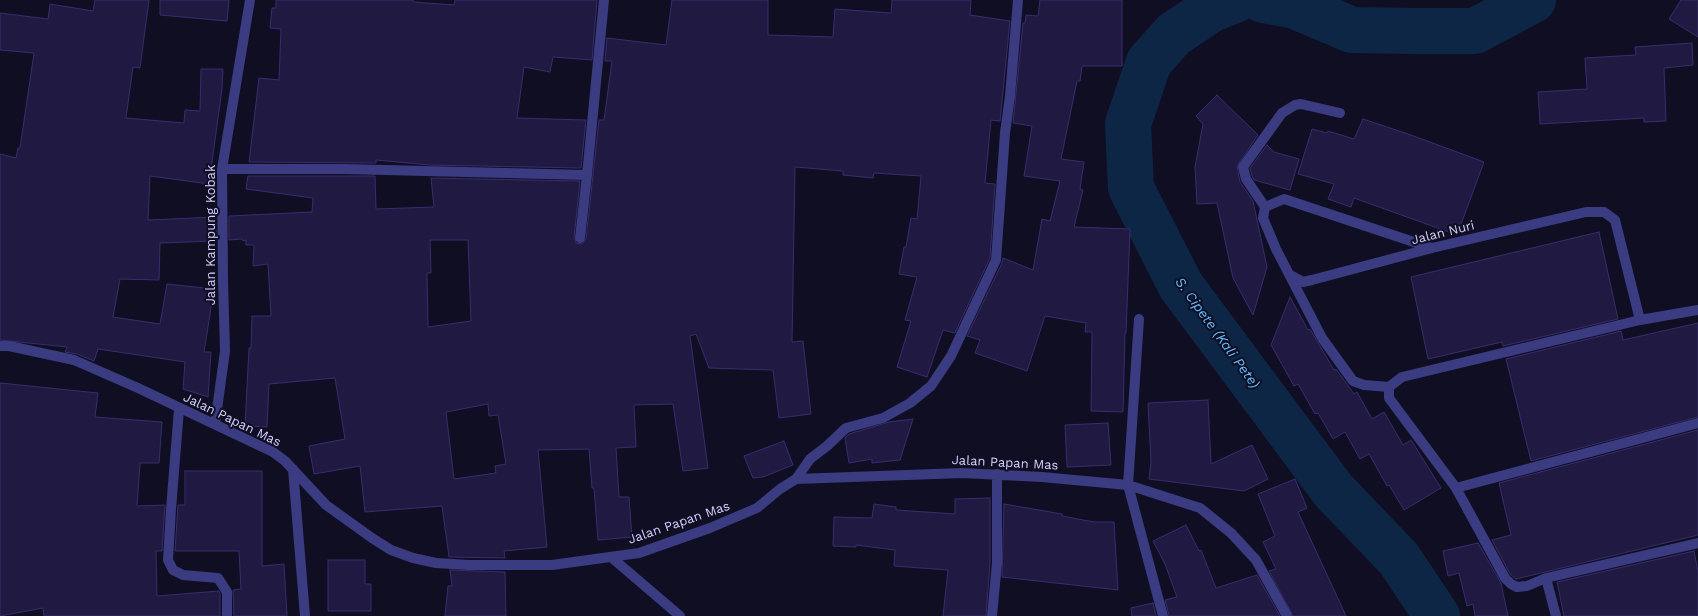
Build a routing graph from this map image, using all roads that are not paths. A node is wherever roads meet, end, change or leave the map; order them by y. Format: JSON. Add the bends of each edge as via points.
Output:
{"nodes":[{"id":1,"x":250,"y":0,"type":"edge"},
{"id":2,"x":604,"y":0,"type":"edge"},
{"id":3,"x":1018,"y":0,"type":"edge"},
{"id":4,"x":1340,"y":112,"type":"dead end"},
{"id":5,"x":222,"y":169,"type":"junction"},
{"id":6,"x":587,"y":176,"type":"junction"},
{"id":7,"x":1265,"y":207,"type":"junction"},
{"id":8,"x":580,"y":238,"type":"dead end"},
{"id":9,"x":1432,"y":248,"type":"junction"},
{"id":10,"x":1290,"y":276,"type":"junction"},
{"id":11,"x":1698,"y":310,"type":"edge"},
{"id":12,"x":1139,"y":319,"type":"dead end"},
{"id":13,"x":1640,"y":320,"type":"junction"},
{"id":14,"x":0,"y":346,"type":"edge"},
{"id":15,"x":1389,"y":387,"type":"junction"},
{"id":16,"x":179,"y":409,"type":"junction"},
{"id":17,"x":1698,"y":423,"type":"edge"},
{"id":18,"x":215,"y":424,"type":"junction"},
{"id":19,"x":293,"y":469,"type":"junction"},
{"id":20,"x":997,"y":474,"type":"junction"},
{"id":21,"x":796,"y":479,"type":"junction"},
{"id":22,"x":1128,"y":485,"type":"junction"},
{"id":23,"x":1456,"y":488,"type":"junction"},
{"id":24,"x":1698,"y":543,"type":"edge"},
{"id":25,"x":611,"y":557,"type":"junction"},
{"id":26,"x":1546,"y":578,"type":"junction"},
{"id":27,"x":228,"y":616,"type":"edge"},
{"id":28,"x":305,"y":616,"type":"edge"},
{"id":29,"x":680,"y":616,"type":"edge"},
{"id":30,"x":992,"y":616,"type":"edge"},
{"id":31,"x":1162,"y":616,"type":"edge"},
{"id":32,"x":1287,"y":616,"type":"edge"},
{"id":33,"x":1556,"y":616,"type":"edge"}],
"edges":[{"from":1,"to":5,"type":"street","name":"Jalan Kampung Kobak"},
{"from":2,"to":6,"type":"street"},
{"from":3,"to":21,"type":"street","via":[[994,266],[951,356],[931,386],[910,403],[884,418],[846,428],[810,459]]},
{"from":4,"to":7,"type":"street","via":[[1301,104],[1282,113],[1243,166],[1246,179]]},
{"from":5,"to":6,"type":"street","via":[[344,169]]},
{"from":5,"to":18,"type":"street","name":"Jalan Kampung Kobak","via":[[225,351]]},
{"from":6,"to":8,"type":"street"},
{"from":7,"to":9,"type":"street","via":[[1284,199]]},
{"from":7,"to":10,"type":"street","via":[[1263,218]]},
{"from":9,"to":10,"type":"street","name":"Jalan Nuri","via":[[1303,282]]},
{"from":9,"to":13,"type":"street","name":"Jalan Nuri","via":[[1586,212],[1604,212],[1615,220]]},
{"from":10,"to":15,"type":"street","via":[[1322,338],[1353,381],[1364,385]]},
{"from":11,"to":13,"type":"street"},
{"from":12,"to":22,"type":"street"},
{"from":13,"to":15,"type":"street","via":[[1402,377]]},
{"from":14,"to":16,"type":"street","name":"Jalan Papan Mas","via":[[74,360]]},
{"from":15,"to":23,"type":"street","via":[[1389,398]]},
{"from":16,"to":18,"type":"street","name":"Jalan Papan Mas"},
{"from":16,"to":27,"type":"street","via":[[168,560],[173,570],[184,575],[218,578],[227,592]]},
{"from":17,"to":23,"type":"street"},
{"from":18,"to":19,"type":"street","name":"Jalan Papan Mas","via":[[273,452]]},
{"from":19,"to":25,"type":"street","name":"Jalan Papan Mas","via":[[326,505],[391,550],[412,558],[436,563],[521,566],[552,565]]},
{"from":19,"to":28,"type":"street"},
{"from":20,"to":21,"type":"street","name":"Jalan Papan Mas"},
{"from":20,"to":22,"type":"street","name":"Jalan Papan Mas"},
{"from":20,"to":30,"type":"street","via":[[997,563]]},
{"from":21,"to":25,"type":"street","name":"Jalan Papan Mas","via":[[757,508],[710,528],[639,553]]},
{"from":22,"to":31,"type":"street"},
{"from":22,"to":32,"type":"street","name":"Jalan Papan Mas","via":[[1200,508],[1231,533],[1256,560]]},
{"from":23,"to":26,"type":"street","via":[[1505,578],[1517,587]]},
{"from":24,"to":26,"type":"street"},
{"from":25,"to":29,"type":"street"},
{"from":26,"to":33,"type":"street"}]}
